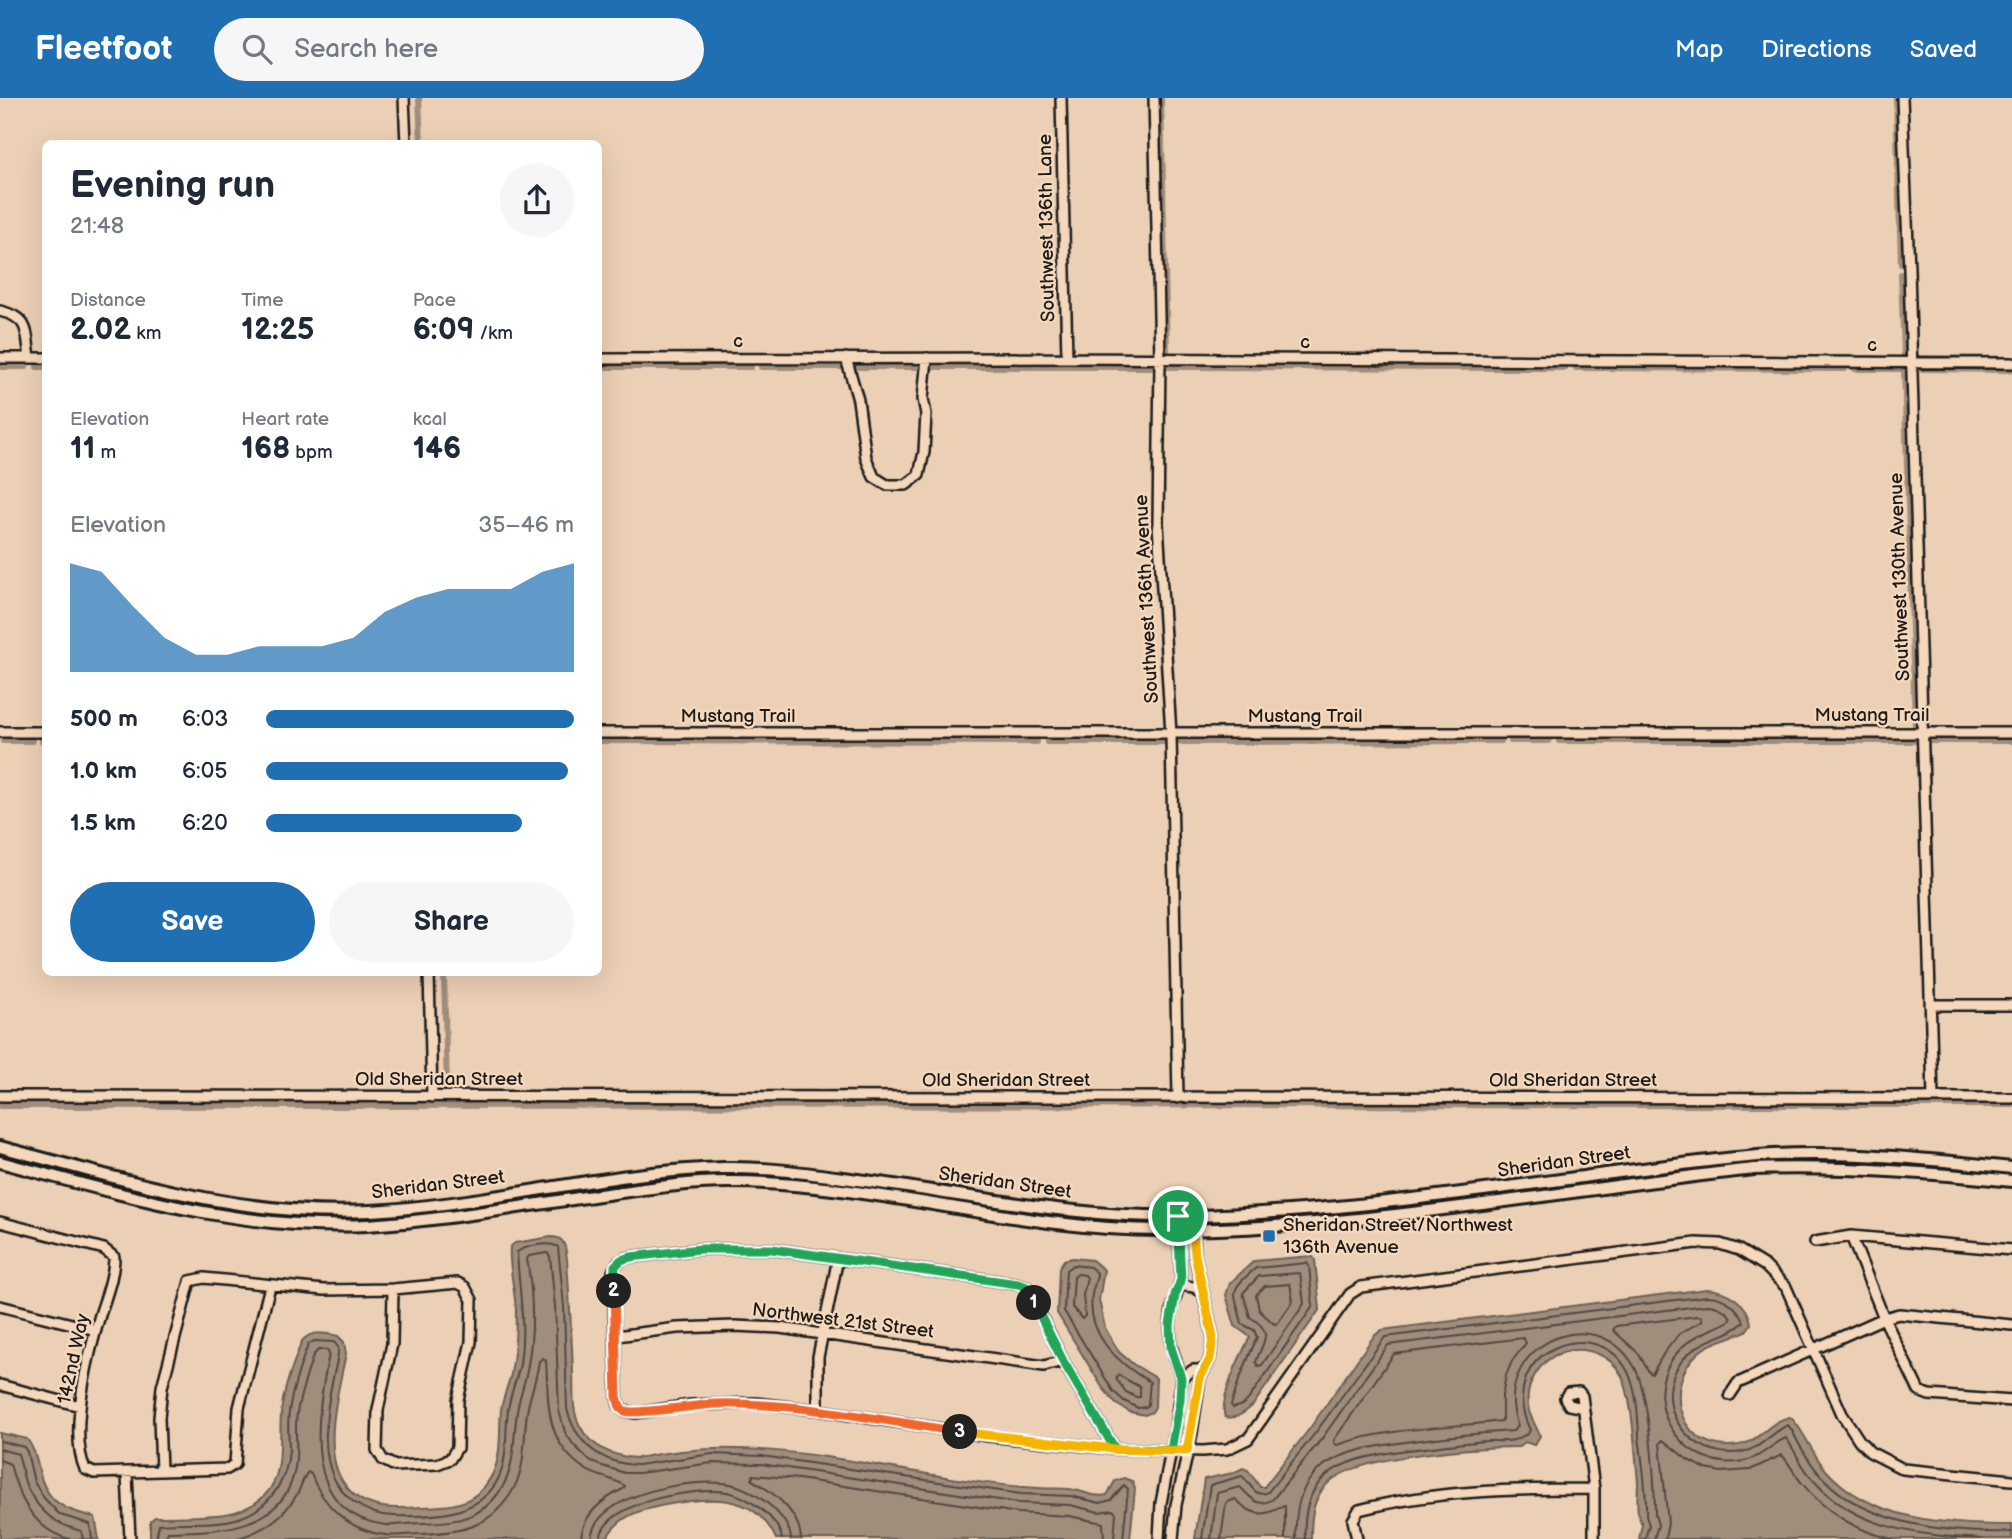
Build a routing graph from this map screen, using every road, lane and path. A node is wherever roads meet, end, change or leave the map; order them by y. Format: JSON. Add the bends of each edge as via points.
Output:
{"nodes":[{"id":1,"x":404,"y":98,"type":"edge"},
{"id":2,"x":1061,"y":98,"type":"edge"},
{"id":3,"x":1153,"y":98,"type":"edge"},
{"id":4,"x":1902,"y":98,"type":"edge"},
{"id":5,"x":406,"y":140,"type":"edge"},
{"id":6,"x":0,"y":311,"type":"edge"},
{"id":7,"x":0,"y":358,"type":"edge"},
{"id":8,"x":30,"y":358,"type":"junction"},
{"id":9,"x":42,"y":358,"type":"edge"},
{"id":10,"x":1067,"y":358,"type":"junction"},
{"id":11,"x":602,"y":359,"type":"edge"},
{"id":12,"x":1160,"y":359,"type":"junction"},
{"id":13,"x":1911,"y":363,"type":"junction"},
{"id":14,"x":2012,"y":363,"type":"edge"},
{"id":15,"x":847,"y":364,"type":"junction"},
{"id":16,"x":926,"y":365,"type":"junction"},
{"id":17,"x":0,"y":732,"type":"edge"},
{"id":18,"x":42,"y":732,"type":"edge"},
{"id":19,"x":602,"y":733,"type":"edge"},
{"id":20,"x":1923,"y":733,"type":"junction"},
{"id":21,"x":2012,"y":733,"type":"edge"},
{"id":22,"x":1171,"y":734,"type":"junction"},
{"id":23,"x":429,"y":976,"type":"edge"},
{"id":24,"x":1930,"y":1004,"type":"junction"},
{"id":25,"x":2012,"y":1005,"type":"edge"},
{"id":26,"x":0,"y":1096,"type":"edge"},
{"id":27,"x":432,"y":1097,"type":"junction"},
{"id":28,"x":1178,"y":1098,"type":"junction"},
{"id":29,"x":1933,"y":1098,"type":"junction"},
{"id":30,"x":2012,"y":1098,"type":"edge"},
{"id":31,"x":0,"y":1147,"type":"edge"},
{"id":32,"x":0,"y":1162,"type":"edge"},
{"id":33,"x":2012,"y":1168,"type":"edge"},
{"id":34,"x":2012,"y":1181,"type":"edge"},
{"id":35,"x":1178,"y":1216,"type":"junction"},
{"id":36,"x":1192,"y":1216,"type":"junction"},
{"id":37,"x":0,"y":1222,"type":"edge"},
{"id":38,"x":1179,"y":1229,"type":"junction"},
{"id":39,"x":1193,"y":1229,"type":"junction"},
{"id":40,"x":1851,"y":1236,"type":"junction"},
{"id":41,"x":1815,"y":1242,"type":"dead end"},
{"id":42,"x":2012,"y":1250,"type":"edge"},
{"id":43,"x":838,"y":1258,"type":"junction"},
{"id":44,"x":1179,"y":1285,"type":"junction"},
{"id":45,"x":270,"y":1286,"type":"junction"},
{"id":46,"x":393,"y":1289,"type":"junction"},
{"id":47,"x":1202,"y":1292,"type":"junction"},
{"id":48,"x":0,"y":1306,"type":"edge"},
{"id":49,"x":1884,"y":1318,"type":"junction"},
{"id":50,"x":2012,"y":1325,"type":"edge"},
{"id":51,"x":96,"y":1330,"type":"junction"},
{"id":52,"x":823,"y":1334,"type":"junction"},
{"id":53,"x":617,"y":1336,"type":"junction"},
{"id":54,"x":1815,"y":1349,"type":"junction"},
{"id":55,"x":1063,"y":1361,"type":"junction"},
{"id":56,"x":1205,"y":1370,"type":"junction"},
{"id":57,"x":1181,"y":1378,"type":"junction"},
{"id":58,"x":0,"y":1385,"type":"edge"},
{"id":59,"x":1730,"y":1395,"type":"dead end"},
{"id":60,"x":2012,"y":1401,"type":"edge"},
{"id":61,"x":1583,"y":1405,"type":"dead end"},
{"id":62,"x":79,"y":1406,"type":"junction"},
{"id":63,"x":818,"y":1410,"type":"junction"},
{"id":64,"x":1115,"y":1449,"type":"junction"},
{"id":65,"x":1171,"y":1450,"type":"junction"},
{"id":66,"x":1187,"y":1451,"type":"junction"},
{"id":67,"x":161,"y":1470,"type":"junction"},
{"id":68,"x":127,"y":1474,"type":"junction"},
{"id":69,"x":2012,"y":1480,"type":"edge"},
{"id":70,"x":1594,"y":1489,"type":"junction"},
{"id":71,"x":130,"y":1539,"type":"edge"},
{"id":72,"x":1159,"y":1539,"type":"edge"},
{"id":73,"x":1173,"y":1539,"type":"edge"},
{"id":74,"x":1357,"y":1539,"type":"edge"},
{"id":75,"x":1594,"y":1539,"type":"edge"}],
"edges":[{"from":1,"to":5,"type":"street"},
{"from":2,"to":10,"type":"street","name":"Southwest 136th Lane"},
{"from":3,"to":12,"type":"street","name":"Southwest 136th Avenue"},
{"from":4,"to":13,"type":"street","name":"Southwest 130th Avenue"},
{"from":6,"to":8,"type":"street","via":[[22,320]]},
{"from":7,"to":8,"type":"street"},
{"from":8,"to":9,"type":"street"},
{"from":10,"to":12,"type":"street","name":"c"},
{"from":10,"to":16,"type":"street","name":"c"},
{"from":11,"to":15,"type":"street","name":"c"},
{"from":12,"to":13,"type":"street","name":"c"},
{"from":12,"to":22,"type":"street","name":"Southwest 136th Avenue","via":[[1158,524]]},
{"from":13,"to":14,"type":"street","name":"c"},
{"from":13,"to":20,"type":"street","name":"Southwest 130th Avenue"},
{"from":15,"to":16,"type":"street","name":"c"},
{"from":15,"to":16,"type":"street","via":[[858,400],[866,458],[874,477],[887,485],[906,485],[919,475],[924,452]]},
{"from":17,"to":18,"type":"street"},
{"from":19,"to":22,"type":"street","name":"Mustang Trail"},
{"from":20,"to":21,"type":"street","name":"Mustang Trail"},
{"from":20,"to":22,"type":"street","name":"Mustang Trail"},
{"from":20,"to":24,"type":"street","name":"Southwest 130th Avenue"},
{"from":22,"to":28,"type":"street","name":"Southwest 136th Avenue"},
{"from":23,"to":27,"type":"street"},
{"from":24,"to":25,"type":"street"},
{"from":24,"to":29,"type":"street","name":"Southwest 130th Avenue"},
{"from":26,"to":27,"type":"street","name":"Old Sheridan Street"},
{"from":27,"to":28,"type":"street","name":"Old Sheridan Street"},
{"from":28,"to":29,"type":"street","name":"Old Sheridan Street"},
{"from":29,"to":30,"type":"street","name":"Old Sheridan Street"},
{"from":31,"to":35,"type":"main road","name":"Sheridan Street","via":[[204,1200],[301,1211],[430,1206],[724,1168],[814,1174],[1064,1211]]},
{"from":32,"to":38,"type":"main road","name":"Sheridan Street","via":[[201,1213],[299,1224],[429,1219],[725,1181],[811,1186],[1063,1223]]},
{"from":33,"to":36,"type":"main road","name":"Sheridan Street","via":[[1872,1156],[1756,1156],[1400,1202]]},
{"from":34,"to":39,"type":"main road","name":"Sheridan Street","via":[[1867,1168],[1754,1169],[1313,1223]]},
{"from":35,"to":36,"type":"main road","name":"Sheridan Street"},
{"from":35,"to":38,"type":"street"},
{"from":36,"to":39,"type":"street"},
{"from":37,"to":51,"type":"street","name":"142nd Way","via":[[104,1249],[114,1257]]},
{"from":38,"to":39,"type":"main road","name":"Sheridan Street"},
{"from":38,"to":44,"type":"street"},
{"from":39,"to":47,"type":"street"},
{"from":40,"to":41,"type":"street"},
{"from":40,"to":42,"type":"street"},
{"from":40,"to":49,"type":"street"},
{"from":43,"to":52,"type":"street"},
{"from":43,"to":53,"type":"street","via":[[772,1249],[700,1249],[621,1260],[613,1272]]},
{"from":43,"to":55,"type":"street","via":[[1027,1287]]},
{"from":44,"to":47,"type":"street"},
{"from":44,"to":57,"type":"street","via":[[1170,1325],[1171,1348]]},
{"from":45,"to":46,"type":"street"},
{"from":45,"to":67,"type":"street","via":[[239,1408],[235,1464],[227,1469]]},
{"from":45,"to":67,"type":"street","via":[[204,1278],[190,1281],[162,1387]]},
{"from":46,"to":46,"type":"street","via":[[392,1345],[378,1410],[377,1450],[395,1466],[437,1464],[450,1459],[457,1448],[458,1400],[471,1342],[472,1300],[466,1287],[458,1283]]},
{"from":47,"to":56,"type":"street","via":[[1213,1337]]},
{"from":48,"to":51,"type":"street"},
{"from":49,"to":50,"type":"street","via":[[1899,1314]]},
{"from":49,"to":54,"type":"street"},
{"from":49,"to":60,"type":"street","via":[[1919,1391]]},
{"from":51,"to":62,"type":"street","name":"142nd Way"},
{"from":52,"to":53,"type":"street","name":"Northwest 21st Street","via":[[735,1326]]},
{"from":52,"to":55,"type":"street","name":"Northwest 21st Street","via":[[1044,1366]]},
{"from":52,"to":63,"type":"street"},
{"from":53,"to":63,"type":"street","via":[[617,1396],[624,1411],[755,1403]]},
{"from":54,"to":59,"type":"street","via":[[1738,1383]]},
{"from":54,"to":66,"type":"street","via":[[1786,1287],[1765,1266],[1720,1244],[1696,1243],[1361,1287],[1350,1294],[1248,1439],[1227,1449]]},
{"from":54,"to":69,"type":"street","via":[[1842,1414],[1870,1452],[1903,1469]]},
{"from":55,"to":64,"type":"street"},
{"from":56,"to":57,"type":"street","via":[[1190,1371]]},
{"from":56,"to":66,"type":"street"},
{"from":57,"to":65,"type":"street"},
{"from":58,"to":62,"type":"street"},
{"from":61,"to":70,"type":"street"},
{"from":62,"to":68,"type":"street","name":"142nd Way","via":[[80,1458],[85,1469]]},
{"from":63,"to":64,"type":"street","via":[[988,1436]]},
{"from":64,"to":65,"type":"street"},
{"from":65,"to":66,"type":"street"},
{"from":65,"to":72,"type":"street"},
{"from":66,"to":73,"type":"street"},
{"from":67,"to":68,"type":"street"},
{"from":68,"to":71,"type":"street"},
{"from":70,"to":74,"type":"street","via":[[1442,1495],[1359,1510],[1353,1520]]},
{"from":70,"to":75,"type":"street"}]}
